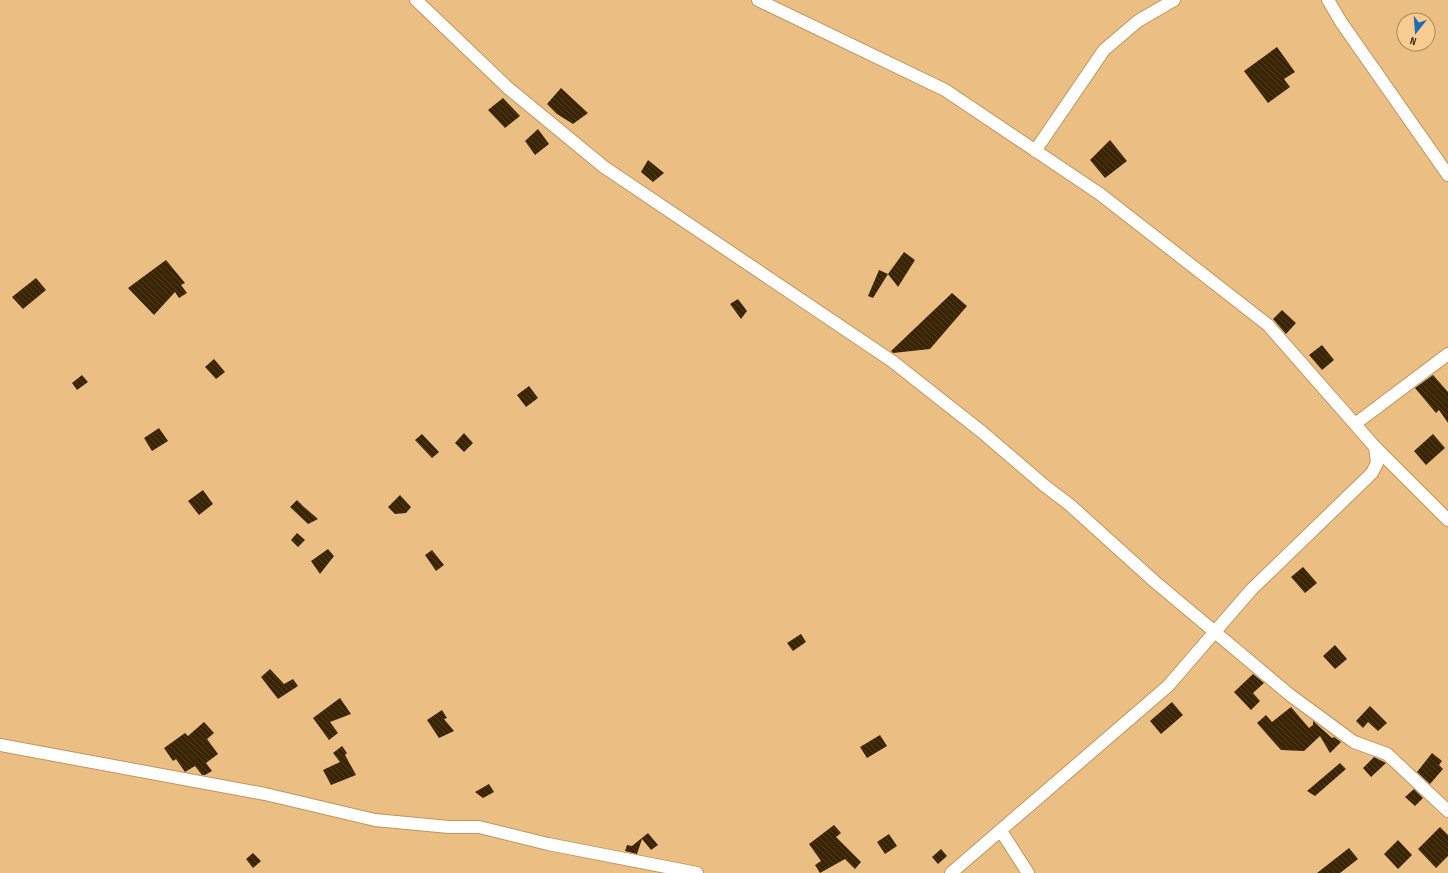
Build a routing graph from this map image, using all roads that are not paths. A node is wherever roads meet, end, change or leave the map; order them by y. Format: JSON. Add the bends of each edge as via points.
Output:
{"nodes":[{"id":1,"x":416,"y":0,"type":"edge"},
{"id":2,"x":758,"y":0,"type":"edge"},
{"id":3,"x":1174,"y":0,"type":"edge"},
{"id":4,"x":1328,"y":0,"type":"edge"},
{"id":5,"x":1035,"y":151,"type":"junction"},
{"id":6,"x":1448,"y":175,"type":"edge"},
{"id":7,"x":1448,"y":354,"type":"edge"},
{"id":8,"x":1355,"y":424,"type":"junction"},
{"id":9,"x":1375,"y":447,"type":"junction"},
{"id":10,"x":1448,"y":520,"type":"edge"},
{"id":11,"x":1214,"y":633,"type":"junction"},
{"id":12,"x":0,"y":745,"type":"edge"},
{"id":13,"x":1448,"y":811,"type":"edge"},
{"id":14,"x":1001,"y":831,"type":"junction"},
{"id":15,"x":697,"y":873,"type":"edge"},
{"id":16,"x":951,"y":873,"type":"edge"},
{"id":17,"x":1028,"y":873,"type":"edge"}],
"edges":[{"from":1,"to":11,"type":"street","via":[[508,88],[604,167],[892,361],[1070,505]]},
{"from":2,"to":5,"type":"street","via":[[945,90]]},
{"from":3,"to":5,"type":"street","via":[[1138,21],[1104,50]]},
{"from":4,"to":6,"type":"street"},
{"from":5,"to":8,"type":"street","via":[[1100,194],[1268,325]]},
{"from":7,"to":8,"type":"street"},
{"from":8,"to":9,"type":"street"},
{"from":9,"to":10,"type":"street"},
{"from":9,"to":11,"type":"street","via":[[1377,463],[1372,473],[1251,590]]},
{"from":11,"to":13,"type":"street","via":[[1290,695],[1354,742],[1387,754]]},
{"from":11,"to":14,"type":"street","via":[[1168,686]]},
{"from":12,"to":15,"type":"street","via":[[265,794],[375,820],[479,827],[548,844]]},
{"from":14,"to":16,"type":"street"},
{"from":14,"to":17,"type":"street"}]}
